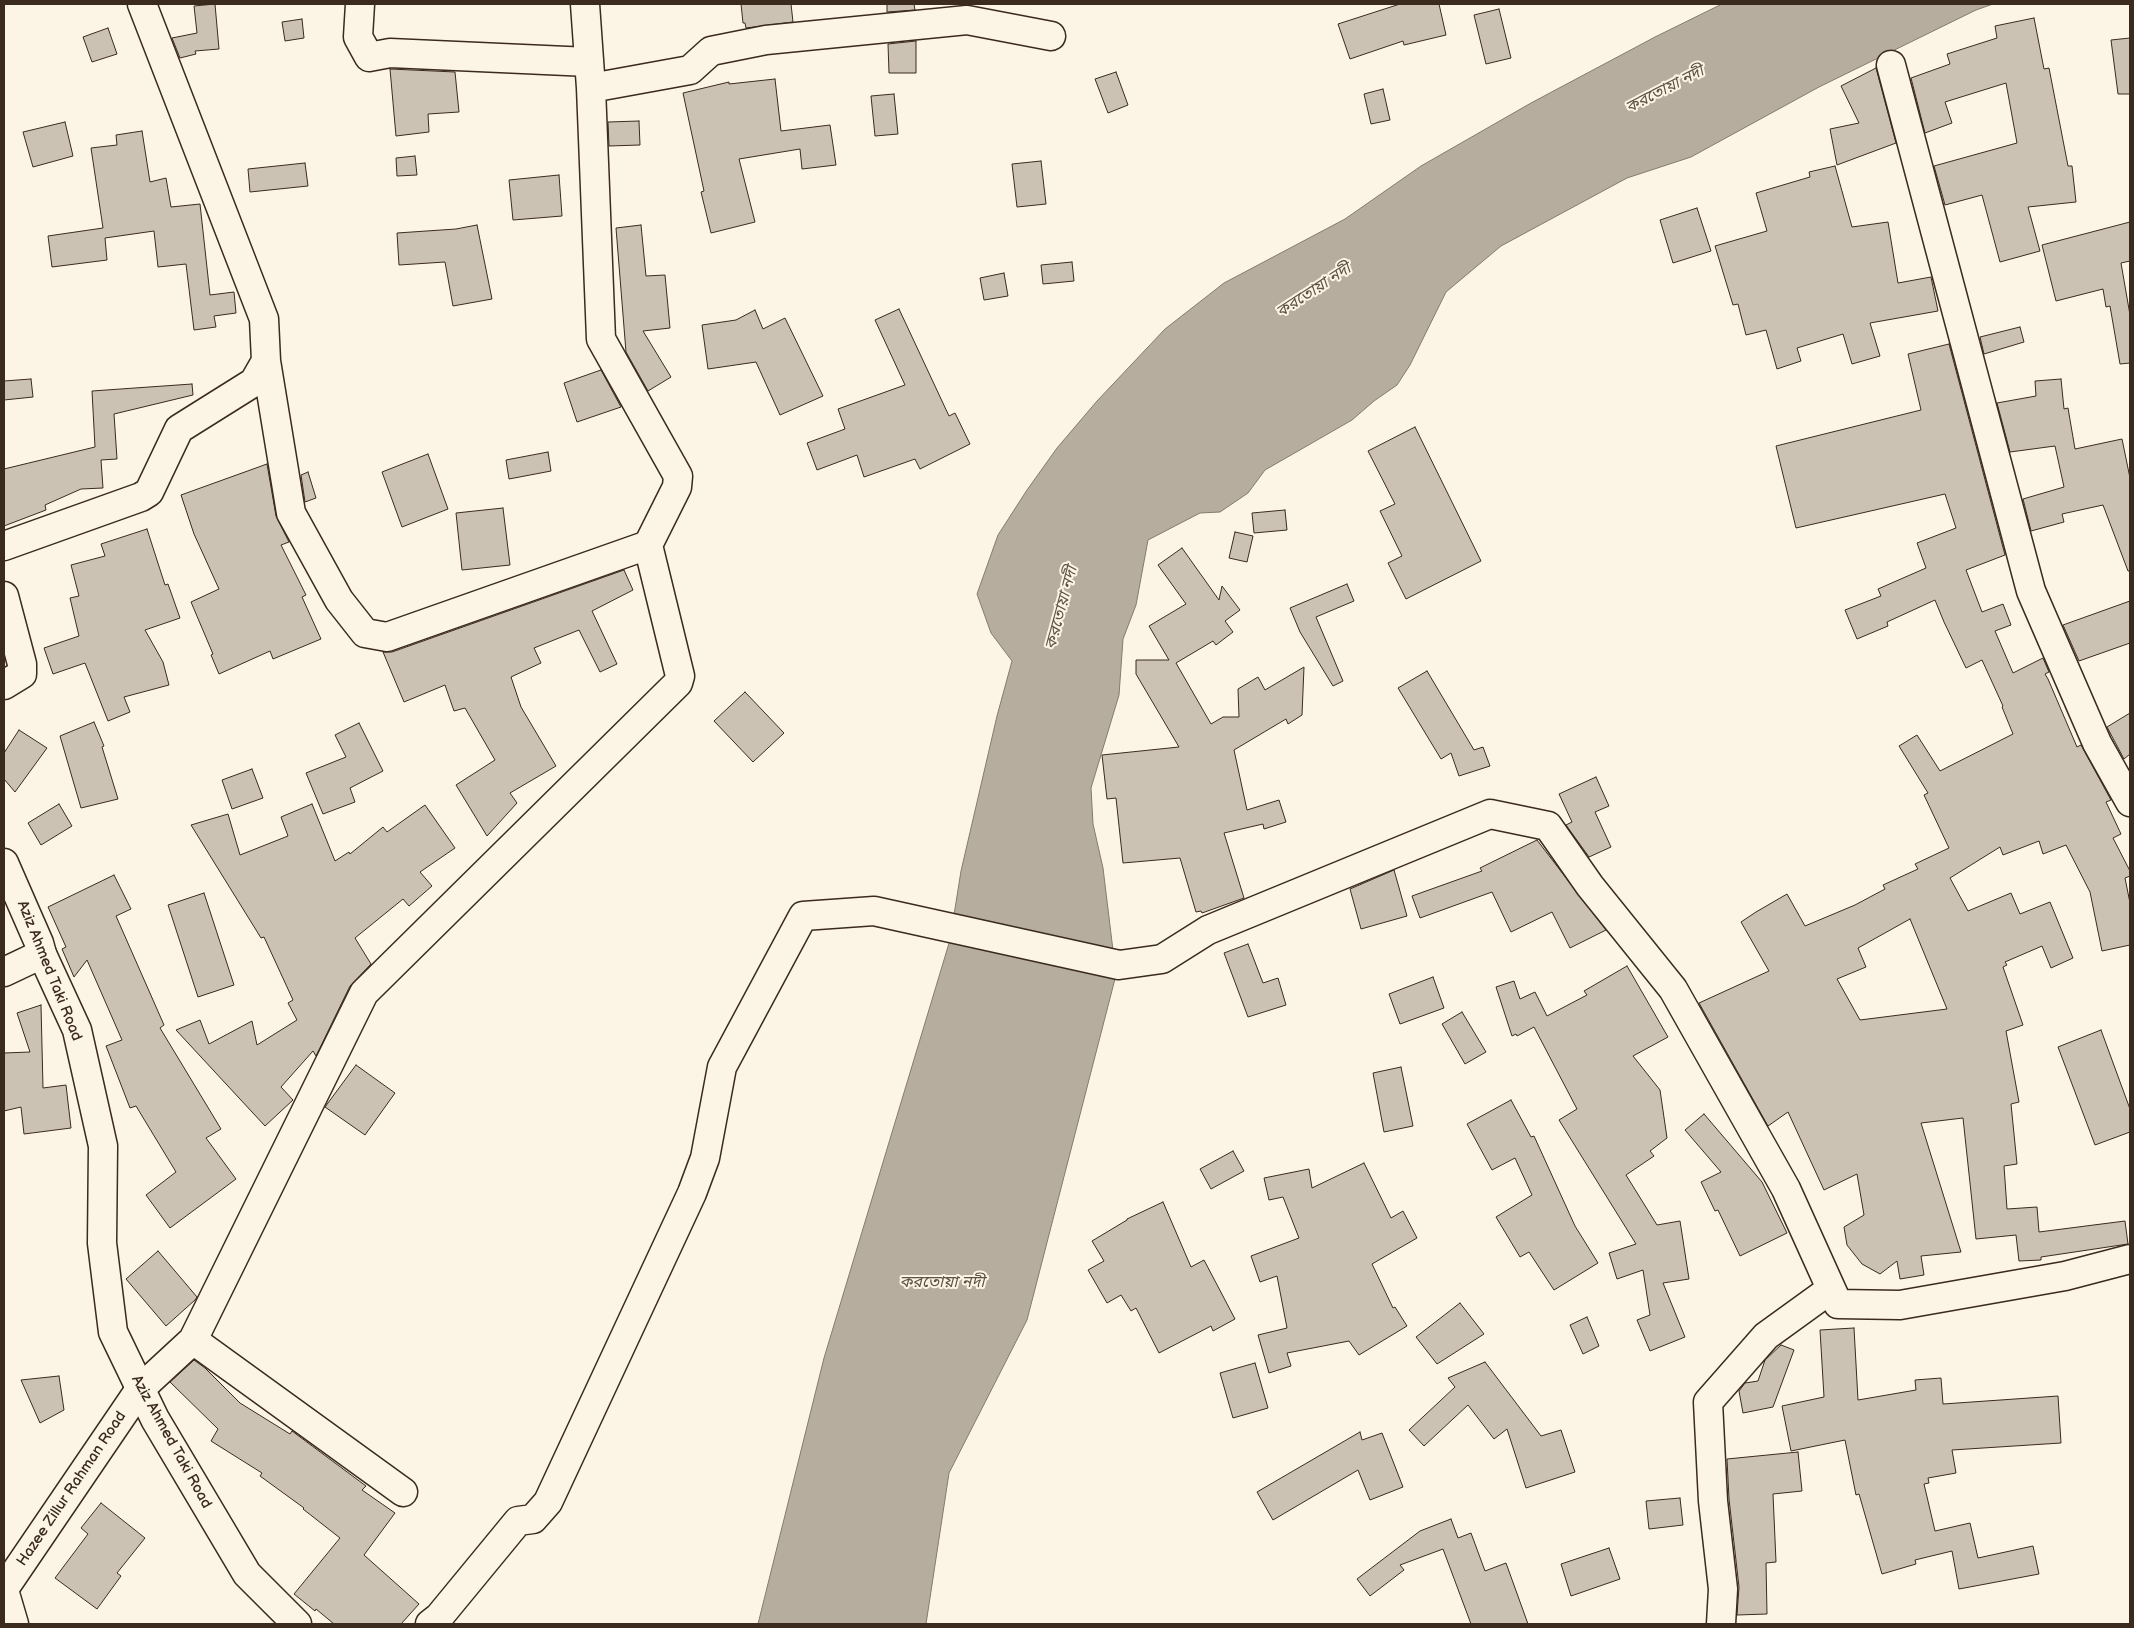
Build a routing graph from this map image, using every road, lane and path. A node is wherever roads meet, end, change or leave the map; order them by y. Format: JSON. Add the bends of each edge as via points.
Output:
{"nodes":[{"id":1,"x":142,"y":4,"type":"edge"},
{"id":2,"x":360,"y":4,"type":"edge"},
{"id":3,"x":585,"y":4,"type":"edge"},
{"id":4,"x":1051,"y":36,"type":"dead end"},
{"id":5,"x":1891,"y":65,"type":"dead end"},
{"id":6,"x":590,"y":75,"type":"junction"},
{"id":7,"x":266,"y":361,"type":"junction"},
{"id":8,"x":648,"y":545,"type":"junction"},
{"id":9,"x":4,"y":546,"type":"edge"},
{"id":10,"x":4,"y":596,"type":"edge"},
{"id":11,"x":4,"y":685,"type":"edge"},
{"id":12,"x":2130,"y":802,"type":"edge"},
{"id":13,"x":4,"y":863,"type":"edge"},
{"id":14,"x":42,"y":954,"type":"junction"},
{"id":15,"x":4,"y":972,"type":"edge"},
{"id":16,"x":2130,"y":1259,"type":"edge"},
{"id":17,"x":1831,"y":1289,"type":"junction"},
{"id":18,"x":193,"y":1340,"type":"junction"},
{"id":19,"x":140,"y":1389,"type":"junction"},
{"id":20,"x":403,"y":1492,"type":"dead end"},
{"id":21,"x":4,"y":1590,"type":"edge"},
{"id":22,"x":14,"y":1624,"type":"edge"},
{"id":23,"x":297,"y":1624,"type":"edge"},
{"id":24,"x":430,"y":1624,"type":"edge"},
{"id":25,"x":1722,"y":1624,"type":"edge"}],
"edges":[{"from":1,"to":7,"type":"street","via":[[264,319]]},
{"from":2,"to":6,"type":"street","via":[[358,37],[369,57],[390,53]]},
{"from":3,"to":6,"type":"street"},
{"from":4,"to":6,"type":"street","via":[[967,20],[766,40],[710,51],[690,70]]},
{"from":5,"to":12,"type":"street","via":[[2031,590],[2097,743]]},
{"from":6,"to":8,"type":"street","via":[[600,339],[678,476],[677,487]]},
{"from":7,"to":8,"type":"street","via":[[291,513],[339,600],[365,633],[387,637]]},
{"from":7,"to":9,"type":"street","via":[[254,382],[179,429],[149,492]]},
{"from":8,"to":18,"type":"street","via":[[680,676],[678,683],[364,993]]},
{"from":10,"to":11,"type":"street","via":[[22,664],[22,674]]},
{"from":13,"to":14,"type":"street","name":"Aziz Ahmed Taki Road"},
{"from":14,"to":15,"type":"street"},
{"from":14,"to":19,"type":"street","name":"Aziz Ahmed Taki Road","via":[[77,1030],[104,1146],[102,1243],[113,1332]]},
{"from":16,"to":17,"type":"street","via":[[2065,1276],[1900,1305],[1838,1304]]},
{"from":17,"to":24,"type":"street","via":[[1786,1189],[1673,989],[1590,886],[1548,826],[1490,814],[1208,930],[1162,959],[1119,965],[874,912],[802,916],[722,1067],[705,1158],[692,1193],[548,1502],[533,1519],[518,1521]]},
{"from":17,"to":25,"type":"street","via":[[1766,1336],[1708,1402],[1713,1501],[1723,1589]]},
{"from":18,"to":19,"type":"street","name":"Hazee Zillur Rahman Road"},
{"from":18,"to":20,"type":"street"},
{"from":19,"to":21,"type":"street","name":"Hazee Zillur Rahman Road"},
{"from":19,"to":23,"type":"street","name":"Aziz Ahmed Taki Road","via":[[247,1574]]},
{"from":21,"to":22,"type":"street","name":"Hazee Zillur Rahman Road"}]}
